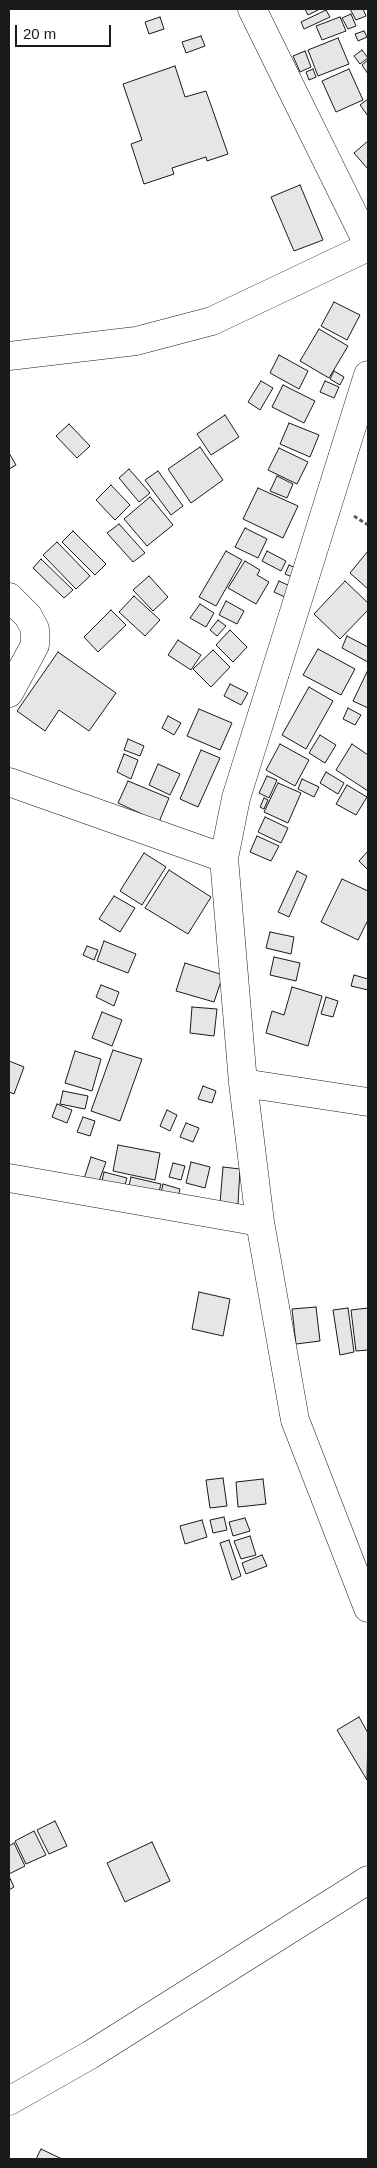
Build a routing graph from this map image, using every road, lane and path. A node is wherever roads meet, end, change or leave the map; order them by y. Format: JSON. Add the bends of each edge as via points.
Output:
{"nodes":[{"id":1,"x":252,"y":9,"type":"edge"},
{"id":2,"x":368,"y":245,"type":"edge"},
{"id":3,"x":9,"y":356,"type":"edge"},
{"id":4,"x":368,"y":375,"type":"edge"},
{"id":5,"x":9,"y":597,"type":"edge"},
{"id":6,"x":9,"y":693,"type":"edge"},
{"id":7,"x":9,"y":782,"type":"edge"},
{"id":8,"x":224,"y":858,"type":"junction"},
{"id":9,"x":243,"y":1083,"type":"junction"},
{"id":10,"x":368,"y":1102,"type":"edge"},
{"id":11,"x":9,"y":1178,"type":"edge"},
{"id":12,"x":260,"y":1222,"type":"junction"},
{"id":13,"x":368,"y":1608,"type":"edge"},
{"id":14,"x":368,"y":1880,"type":"edge"},
{"id":15,"x":9,"y":2101,"type":"edge"}],
"edges":[{"from":1,"to":2,"type":"street"},
{"from":2,"to":3,"type":"street","via":[[212,321],[136,341]]},
{"from":4,"to":8,"type":"street","via":[[236,798]]},
{"from":5,"to":6,"type":"street","via":[[28,616],[35,629],[36,645]]},
{"from":7,"to":8,"type":"street"},
{"from":8,"to":9,"type":"street"},
{"from":9,"to":10,"type":"street"},
{"from":9,"to":12,"type":"street"},
{"from":11,"to":12,"type":"street"},
{"from":12,"to":13,"type":"street","via":[[295,1420]]},
{"from":14,"to":15,"type":"street","via":[[90,2055]]}]}
